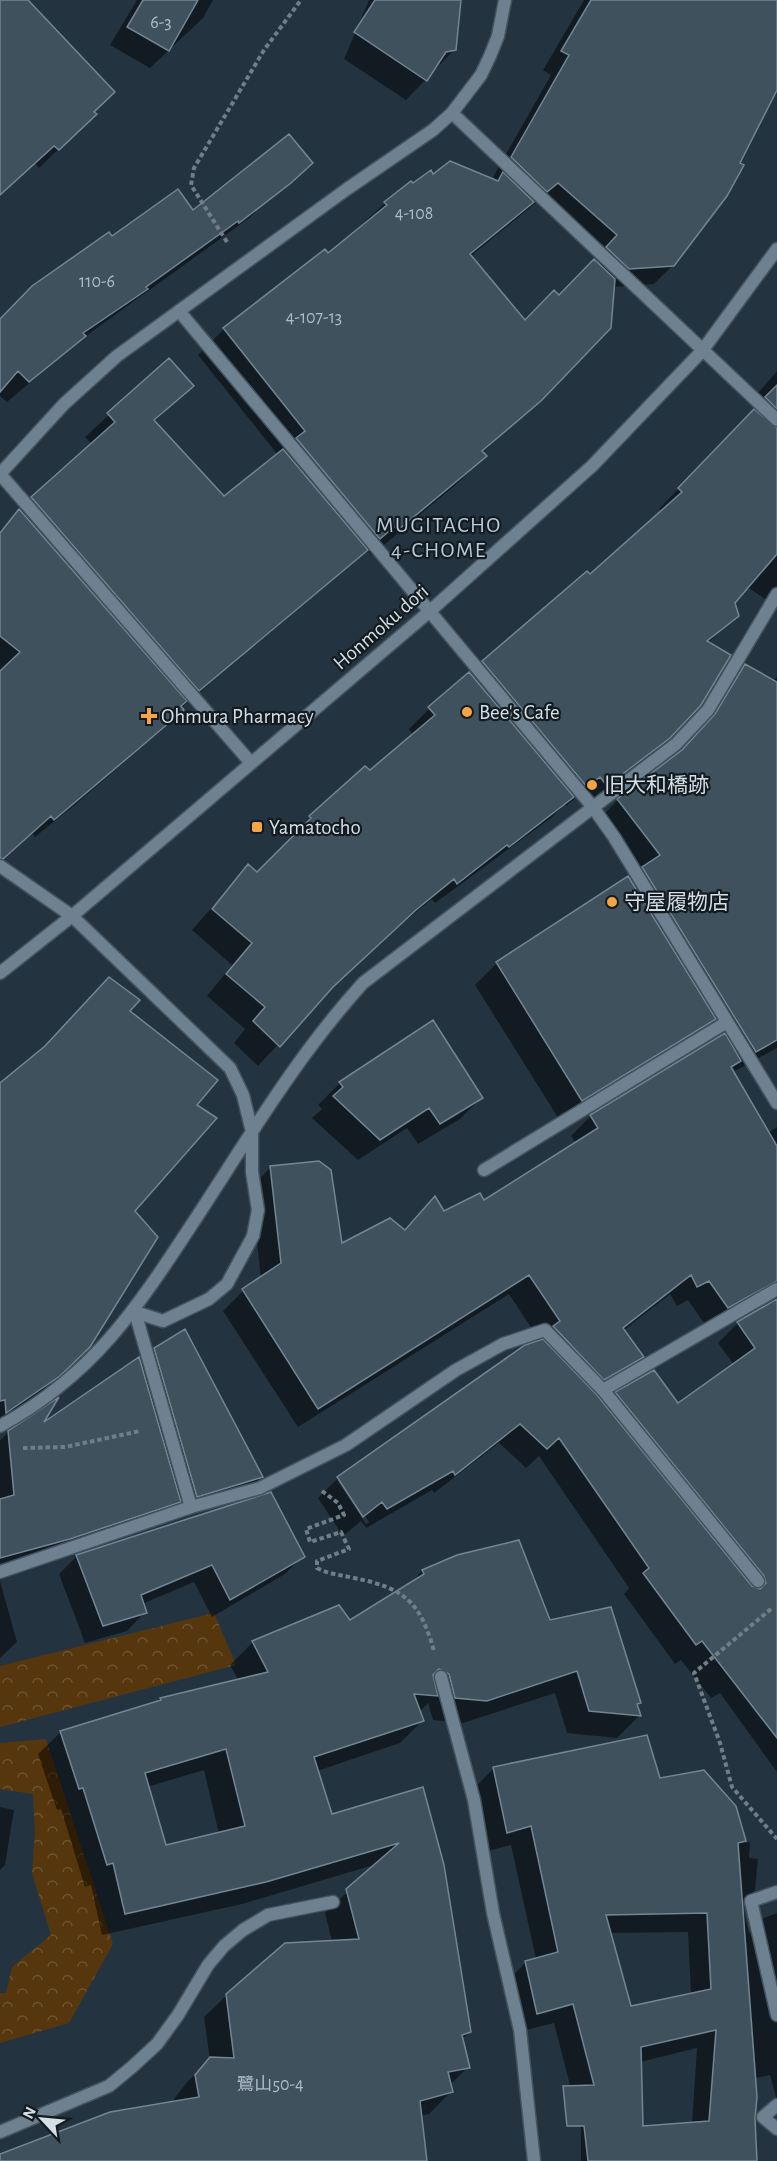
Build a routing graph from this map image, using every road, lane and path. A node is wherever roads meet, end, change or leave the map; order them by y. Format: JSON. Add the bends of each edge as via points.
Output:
{"nodes":[{"id":1,"x":301,"y":0,"type":"edge"},
{"id":2,"x":505,"y":0,"type":"edge"},
{"id":3,"x":452,"y":113,"type":"junction"},
{"id":4,"x":777,"y":249,"type":"edge"},
{"id":5,"x":241,"y":265,"type":"junction"},
{"id":6,"x":180,"y":311,"type":"junction"},
{"id":7,"x":702,"y":351,"type":"junction"},
{"id":8,"x":777,"y":420,"type":"edge"},
{"id":9,"x":0,"y":474,"type":"edge"},
{"id":10,"x":777,"y":594,"type":"edge"},
{"id":11,"x":430,"y":611,"type":"junction"},
{"id":12,"x":251,"y":763,"type":"junction"},
{"id":13,"x":592,"y":806,"type":"junction"},
{"id":14,"x":0,"y":866,"type":"edge"},
{"id":15,"x":72,"y":916,"type":"junction"},
{"id":16,"x":0,"y":973,"type":"edge"},
{"id":17,"x":727,"y":1022,"type":"junction"},
{"id":18,"x":777,"y":1103,"type":"edge"},
{"id":19,"x":252,"y":1132,"type":"junction"},
{"id":20,"x":484,"y":1170,"type":"dead end"},
{"id":21,"x":777,"y":1289,"type":"edge"},
{"id":22,"x":135,"y":1312,"type":"junction"},
{"id":23,"x":603,"y":1390,"type":"junction"},
{"id":24,"x":167,"y":1425,"type":"junction"},
{"id":25,"x":0,"y":1426,"type":"edge"},
{"id":26,"x":11,"y":1448,"type":"dead end"},
{"id":27,"x":296,"y":1470,"type":"junction"},
{"id":28,"x":191,"y":1507,"type":"junction"},
{"id":29,"x":0,"y":1572,"type":"edge"},
{"id":30,"x":758,"y":1581,"type":"joint"},
{"id":31,"x":441,"y":1677,"type":"joint"},
{"id":32,"x":777,"y":1839,"type":"edge"},
{"id":33,"x":777,"y":1892,"type":"edge"},
{"id":34,"x":333,"y":1902,"type":"dead end"},
{"id":35,"x":777,"y":2015,"type":"edge"},
{"id":36,"x":777,"y":2105,"type":"edge"},
{"id":37,"x":777,"y":2129,"type":"edge"},
{"id":38,"x":0,"y":2132,"type":"edge"},
{"id":39,"x":534,"y":2161,"type":"edge"}],
"edges":[{"from":1,"to":5,"type":"path","via":[[264,50],[194,168],[191,185]]},
{"from":2,"to":3,"type":"street","via":[[490,56],[481,75]]},
{"from":3,"to":5,"type":"street"},
{"from":3,"to":7,"type":"street"},
{"from":4,"to":7,"type":"street","name":"Honmoku dori"},
{"from":5,"to":6,"type":"street"},
{"from":6,"to":9,"type":"street","via":[[117,356],[64,404]]},
{"from":6,"to":11,"type":"street"},
{"from":7,"to":8,"type":"street"},
{"from":7,"to":11,"type":"street","name":"Honmoku dori","via":[[592,466]]},
{"from":9,"to":12,"type":"street"},
{"from":10,"to":13,"type":"street","via":[[708,710],[676,744]]},
{"from":11,"to":12,"type":"street","name":"Honmoku dori"},
{"from":11,"to":13,"type":"street"},
{"from":12,"to":15,"type":"street","name":"Honmoku dori"},
{"from":13,"to":17,"type":"street"},
{"from":13,"to":19,"type":"street","via":[[363,983],[336,1013]]},
{"from":14,"to":15,"type":"street"},
{"from":15,"to":16,"type":"street","name":"Honmoku dori"},
{"from":15,"to":19,"type":"street","via":[[230,1068],[243,1095]]},
{"from":17,"to":18,"type":"street"},
{"from":17,"to":20,"type":"street"},
{"from":19,"to":22,"type":"street"},
{"from":19,"to":22,"type":"street","via":[[252,1172],[258,1210],[253,1236],[227,1284],[209,1299],[163,1321]]},
{"from":21,"to":23,"type":"street"},
{"from":22,"to":24,"type":"street"},
{"from":22,"to":25,"type":"street","via":[[69,1382]]},
{"from":23,"to":27,"type":"street","via":[[545,1330],[503,1344],[456,1370],[346,1445]]},
{"from":23,"to":30,"type":"street"},
{"from":24,"to":26,"type":"path","via":[[65,1447]]},
{"from":24,"to":28,"type":"street"},
{"from":27,"to":28,"type":"street","via":[[260,1488]]},
{"from":27,"to":31,"type":"path","via":[[338,1503],[344,1515],[306,1529],[310,1542],[341,1532],[350,1549],[317,1561],[317,1568],[386,1585],[411,1601],[429,1634]]},
{"from":28,"to":29,"type":"street"},
{"from":30,"to":32,"type":"path","via":[[773,1608],[694,1673],[732,1787]]},
{"from":31,"to":39,"type":"street","via":[[474,1800],[493,1913],[520,2030]]},
{"from":33,"to":35,"type":"street","via":[[751,1901]]},
{"from":34,"to":38,"type":"street","via":[[268,1915],[243,1930],[208,1965],[162,2037],[132,2067],[109,2086]]},
{"from":36,"to":37,"type":"street","via":[[763,2117]]}]}
